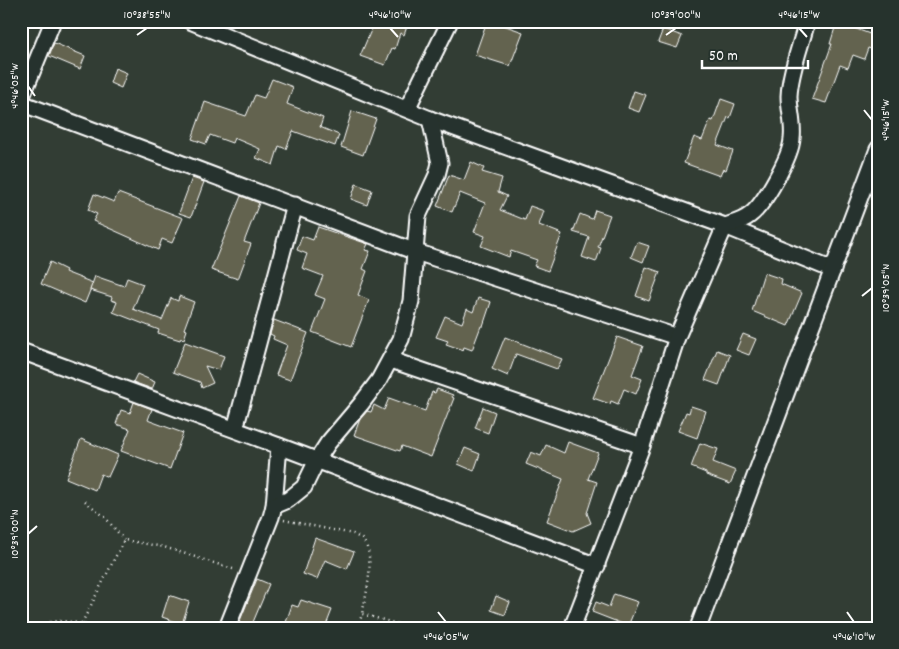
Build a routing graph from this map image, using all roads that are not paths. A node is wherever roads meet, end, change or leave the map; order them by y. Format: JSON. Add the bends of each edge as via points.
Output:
{"nodes":[{"id":1,"x":53,"y":21,"type":"edge"},
{"id":2,"x":190,"y":21,"type":"edge"},
{"id":3,"x":450,"y":21,"type":"edge"},
{"id":4,"x":807,"y":21,"type":"edge"},
{"id":5,"x":21,"y":101,"type":"edge"},
{"id":6,"x":407,"y":108,"type":"junction"},
{"id":7,"x":430,"y":119,"type":"junction"},
{"id":8,"x":878,"y":149,"type":"edge"},
{"id":9,"x":295,"y":206,"type":"junction"},
{"id":10,"x":725,"y":226,"type":"junction"},
{"id":11,"x":416,"y":252,"type":"junction"},
{"id":12,"x":833,"y":270,"type":"junction"},
{"id":13,"x":677,"y":337,"type":"junction"},
{"id":14,"x":21,"y":351,"type":"edge"},
{"id":15,"x":391,"y":360,"type":"junction"},
{"id":16,"x":235,"y":429,"type":"junction"},
{"id":17,"x":279,"y":446,"type":"junction"},
{"id":18,"x":642,"y":446,"type":"junction"},
{"id":19,"x":317,"y":460,"type":"junction"},
{"id":20,"x":273,"y":512,"type":"junction"},
{"id":21,"x":597,"y":566,"type":"junction"},
{"id":22,"x":227,"y":628,"type":"edge"},
{"id":23,"x":572,"y":628,"type":"edge"},
{"id":24,"x":698,"y":628,"type":"edge"}],
"edges":[{"from":1,"to":5,"type":"street"},
{"from":2,"to":6,"type":"street"},
{"from":3,"to":6,"type":"street"},
{"from":4,"to":10,"type":"street","via":[[789,97],[792,123],[790,150],[754,212]]},
{"from":5,"to":9,"type":"street"},
{"from":6,"to":7,"type":"street"},
{"from":7,"to":10,"type":"street"},
{"from":7,"to":11,"type":"street","via":[[440,163],[418,216]]},
{"from":8,"to":12,"type":"street"},
{"from":9,"to":11,"type":"street"},
{"from":9,"to":16,"type":"street"},
{"from":10,"to":12,"type":"street"},
{"from":10,"to":13,"type":"street"},
{"from":11,"to":13,"type":"street"},
{"from":11,"to":15,"type":"street","via":[[407,321]]},
{"from":12,"to":24,"type":"street"},
{"from":13,"to":18,"type":"street"},
{"from":14,"to":16,"type":"street"},
{"from":15,"to":18,"type":"street"},
{"from":15,"to":19,"type":"street"},
{"from":16,"to":17,"type":"street"},
{"from":17,"to":19,"type":"street"},
{"from":17,"to":20,"type":"street"},
{"from":18,"to":21,"type":"street"},
{"from":19,"to":20,"type":"street","via":[[299,492]]},
{"from":19,"to":21,"type":"street"},
{"from":20,"to":22,"type":"street"},
{"from":21,"to":23,"type":"street"}]}
